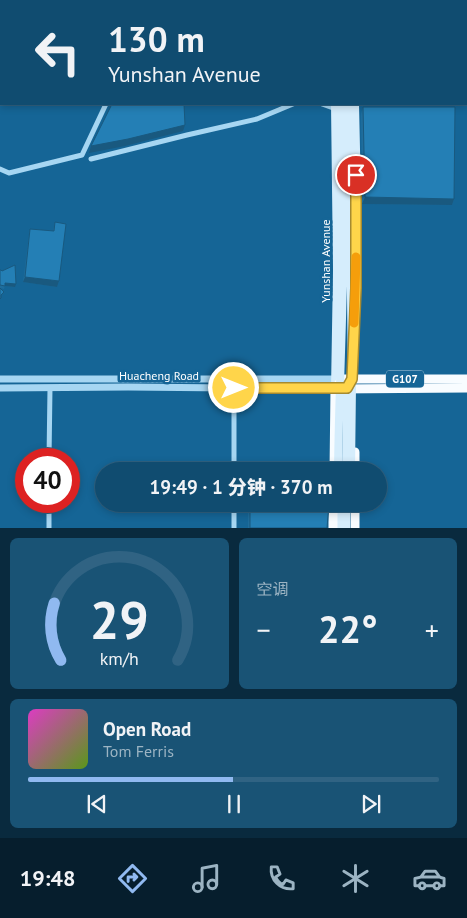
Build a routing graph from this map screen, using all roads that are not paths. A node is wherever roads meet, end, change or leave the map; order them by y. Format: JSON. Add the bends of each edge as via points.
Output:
{"nodes":[{"id":1,"x":106,"y":105,"type":"edge"},
{"id":2,"x":292,"y":105,"type":"edge"},
{"id":3,"x":347,"y":105,"type":"edge"},
{"id":4,"x":355,"y":105,"type":"edge"},
{"id":5,"x":337,"y":106,"type":"edge"},
{"id":6,"x":91,"y":159,"type":"dead end"},
{"id":7,"x":0,"y":169,"type":"edge"},
{"id":8,"x":347,"y":210,"type":"junction"},
{"id":9,"x":467,"y":379,"type":"edge"},
{"id":10,"x":0,"y":380,"type":"edge"},
{"id":11,"x":337,"y":382,"type":"junction"},
{"id":12,"x":351,"y":385,"type":"junction"},
{"id":13,"x":0,"y":388,"type":"edge"},
{"id":14,"x":50,"y":388,"type":"junction"},
{"id":15,"x":234,"y":388,"type":"junction"},
{"id":16,"x":467,"y":388,"type":"edge"},
{"id":17,"x":334,"y":435,"type":"junction"},
{"id":18,"x":49,"y":448,"type":"edge"},
{"id":19,"x":234,"y":462,"type":"edge"},
{"id":20,"x":334,"y":462,"type":"edge"},
{"id":21,"x":338,"y":462,"type":"edge"},
{"id":22,"x":341,"y":462,"type":"edge"},
{"id":23,"x":347,"y":462,"type":"edge"},
{"id":24,"x":351,"y":462,"type":"edge"},
{"id":25,"x":355,"y":462,"type":"edge"},
{"id":26,"x":234,"y":512,"type":"edge"},
{"id":27,"x":334,"y":512,"type":"edge"},
{"id":28,"x":338,"y":512,"type":"edge"},
{"id":29,"x":342,"y":512,"type":"edge"},
{"id":30,"x":346,"y":512,"type":"edge"},
{"id":31,"x":351,"y":512,"type":"edge"},
{"id":32,"x":355,"y":512,"type":"edge"},
{"id":33,"x":49,"y":513,"type":"edge"},
{"id":34,"x":48,"y":528,"type":"edge"},
{"id":35,"x":234,"y":528,"type":"edge"},
{"id":36,"x":333,"y":528,"type":"edge"},
{"id":37,"x":338,"y":528,"type":"edge"},
{"id":38,"x":342,"y":528,"type":"edge"},
{"id":39,"x":346,"y":528,"type":"edge"},
{"id":40,"x":351,"y":528,"type":"edge"},
{"id":41,"x":355,"y":528,"type":"edge"}],
"edges":[{"from":1,"to":7,"type":"street","via":[[82,155],[9,173]]},
{"from":2,"to":6,"type":"street","via":[[257,119]]},
{"from":3,"to":8,"type":"main road"},
{"from":4,"to":12,"type":"main road","via":[[357,194]]},
{"from":5,"to":8,"type":"main road"},
{"from":5,"to":11,"type":"main road","name":"Yunshan Avenue"},
{"from":8,"to":21,"type":"main road","bridge":true},
{"from":8,"to":24,"type":"main road","bridge":true},
{"from":9,"to":12,"type":"highway","name":"Huacheng Road","number":"G107"},
{"from":10,"to":11,"type":"street","name":"Huacheng Road"},
{"from":11,"to":12,"type":"highway","name":"Huacheng Road","number":"G107"},
{"from":11,"to":15,"type":"street","name":"Huacheng Road"},
{"from":11,"to":17,"type":"highway"},
{"from":12,"to":16,"type":"highway","name":"Huacheng Road","number":"G107"},
{"from":12,"to":23,"type":"main road"},
{"from":12,"to":25,"type":"highway"},
{"from":13,"to":14,"type":"street","name":"Huacheng Road"},
{"from":14,"to":15,"type":"street","name":"Huacheng Road"},
{"from":14,"to":18,"type":"street"},
{"from":15,"to":19,"type":"street"},
{"from":17,"to":20,"type":"highway"},
{"from":17,"to":22,"type":"main road"},
{"from":26,"to":35,"type":"street"},
{"from":27,"to":36,"type":"highway"},
{"from":28,"to":37,"type":"main road"},
{"from":29,"to":38,"type":"main road"},
{"from":30,"to":39,"type":"main road"},
{"from":31,"to":40,"type":"main road"},
{"from":32,"to":41,"type":"highway"},
{"from":33,"to":34,"type":"street"}]}
